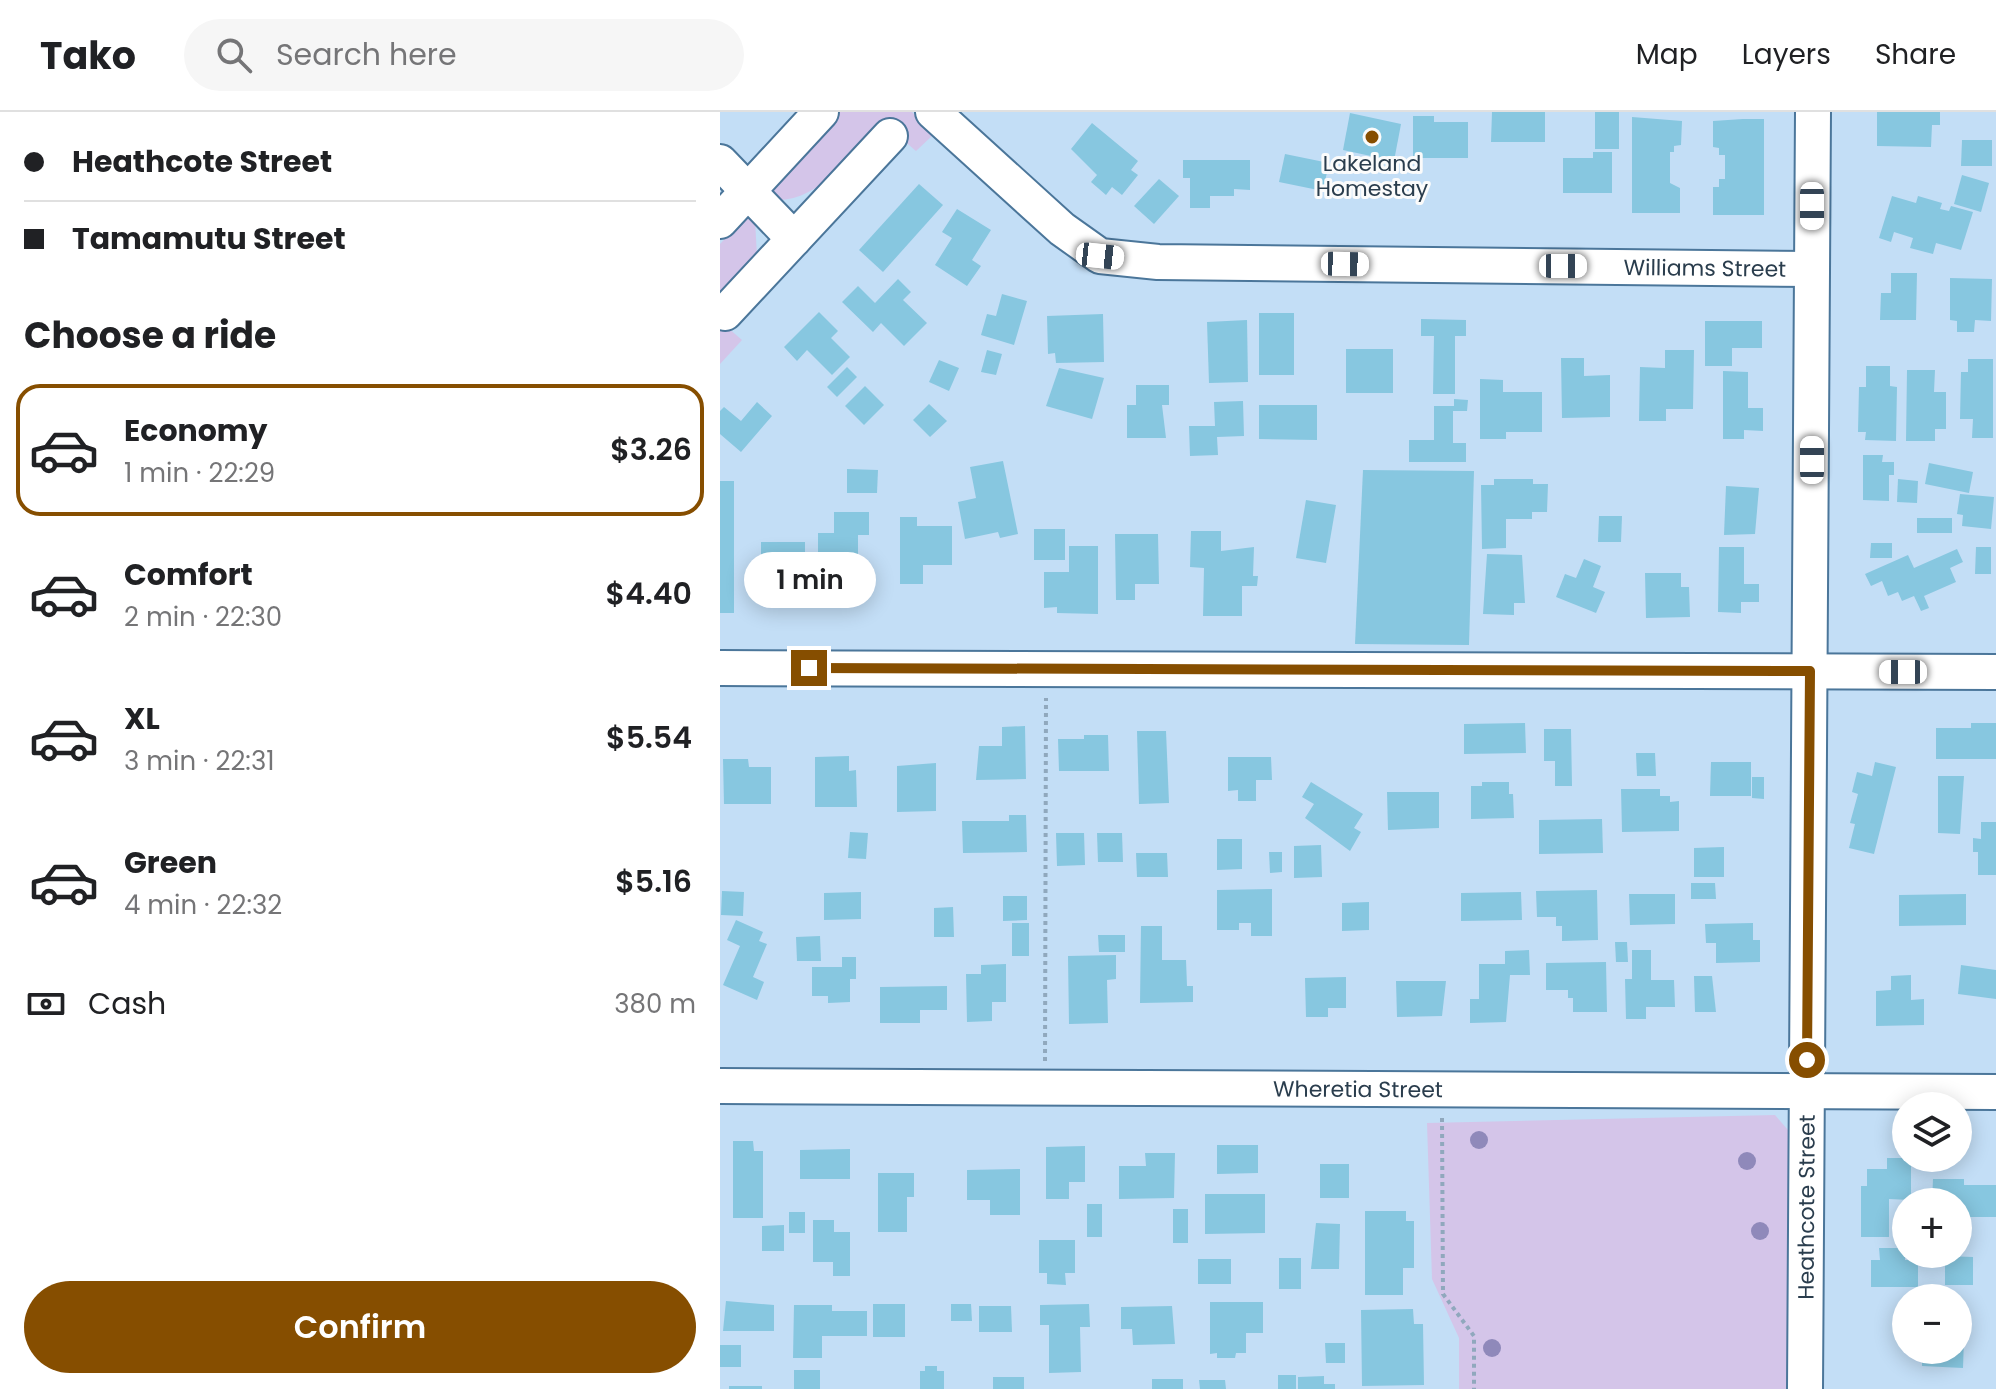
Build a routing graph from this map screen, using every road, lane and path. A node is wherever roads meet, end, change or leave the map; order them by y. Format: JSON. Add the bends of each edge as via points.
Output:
{"nodes":[{"id":1,"x":821,"y":112,"type":"edge"},
{"id":2,"x":933,"y":112,"type":"edge"},
{"id":3,"x":1813,"y":112,"type":"edge"},
{"id":4,"x":890,"y":136,"type":"dead end"},
{"id":5,"x":720,"y":162,"type":"edge"},
{"id":6,"x":748,"y":190,"type":"junction"},
{"id":7,"x":720,"y":221,"type":"edge"},
{"id":8,"x":794,"y":239,"type":"junction"},
{"id":9,"x":1812,"y":269,"type":"junction"},
{"id":10,"x":725,"y":313,"type":"dead end"},
{"id":11,"x":1046,"y":667,"type":"junction"},
{"id":12,"x":720,"y":668,"type":"edge"},
{"id":13,"x":1810,"y":671,"type":"junction"},
{"id":14,"x":1996,"y":672,"type":"edge"},
{"id":15,"x":720,"y":1086,"type":"edge"},
{"id":16,"x":1045,"y":1087,"type":"junction"},
{"id":17,"x":1442,"y":1089,"type":"junction"},
{"id":18,"x":1807,"y":1091,"type":"junction"},
{"id":19,"x":1996,"y":1092,"type":"edge"},
{"id":20,"x":1474,"y":1389,"type":"edge"},
{"id":21,"x":1805,"y":1389,"type":"edge"}],
"edges":[{"from":1,"to":6,"type":"street"},
{"from":2,"to":9,"type":"street","name":"Williams Street","via":[[1062,229],[1100,256],[1158,262]]},
{"from":3,"to":9,"type":"street","name":"Heathcote Street"},
{"from":4,"to":8,"type":"street"},
{"from":5,"to":6,"type":"street"},
{"from":6,"to":7,"type":"street"},
{"from":6,"to":8,"type":"street"},
{"from":8,"to":10,"type":"street"},
{"from":9,"to":13,"type":"street","name":"Heathcote Street"},
{"from":11,"to":12,"type":"street"},
{"from":11,"to":13,"type":"street"},
{"from":11,"to":16,"type":"path"},
{"from":13,"to":14,"type":"street"},
{"from":13,"to":18,"type":"street","name":"Heathcote Street"},
{"from":15,"to":16,"type":"street","name":"Wheretia Street"},
{"from":16,"to":17,"type":"street","name":"Wheretia Street"},
{"from":17,"to":18,"type":"street","name":"Wheretia Street"},
{"from":17,"to":20,"type":"path","via":[[1443,1294],[1474,1336]]},
{"from":18,"to":19,"type":"street","name":"Wheretia Street"},
{"from":18,"to":21,"type":"street","name":"Heathcote Street"}]}
